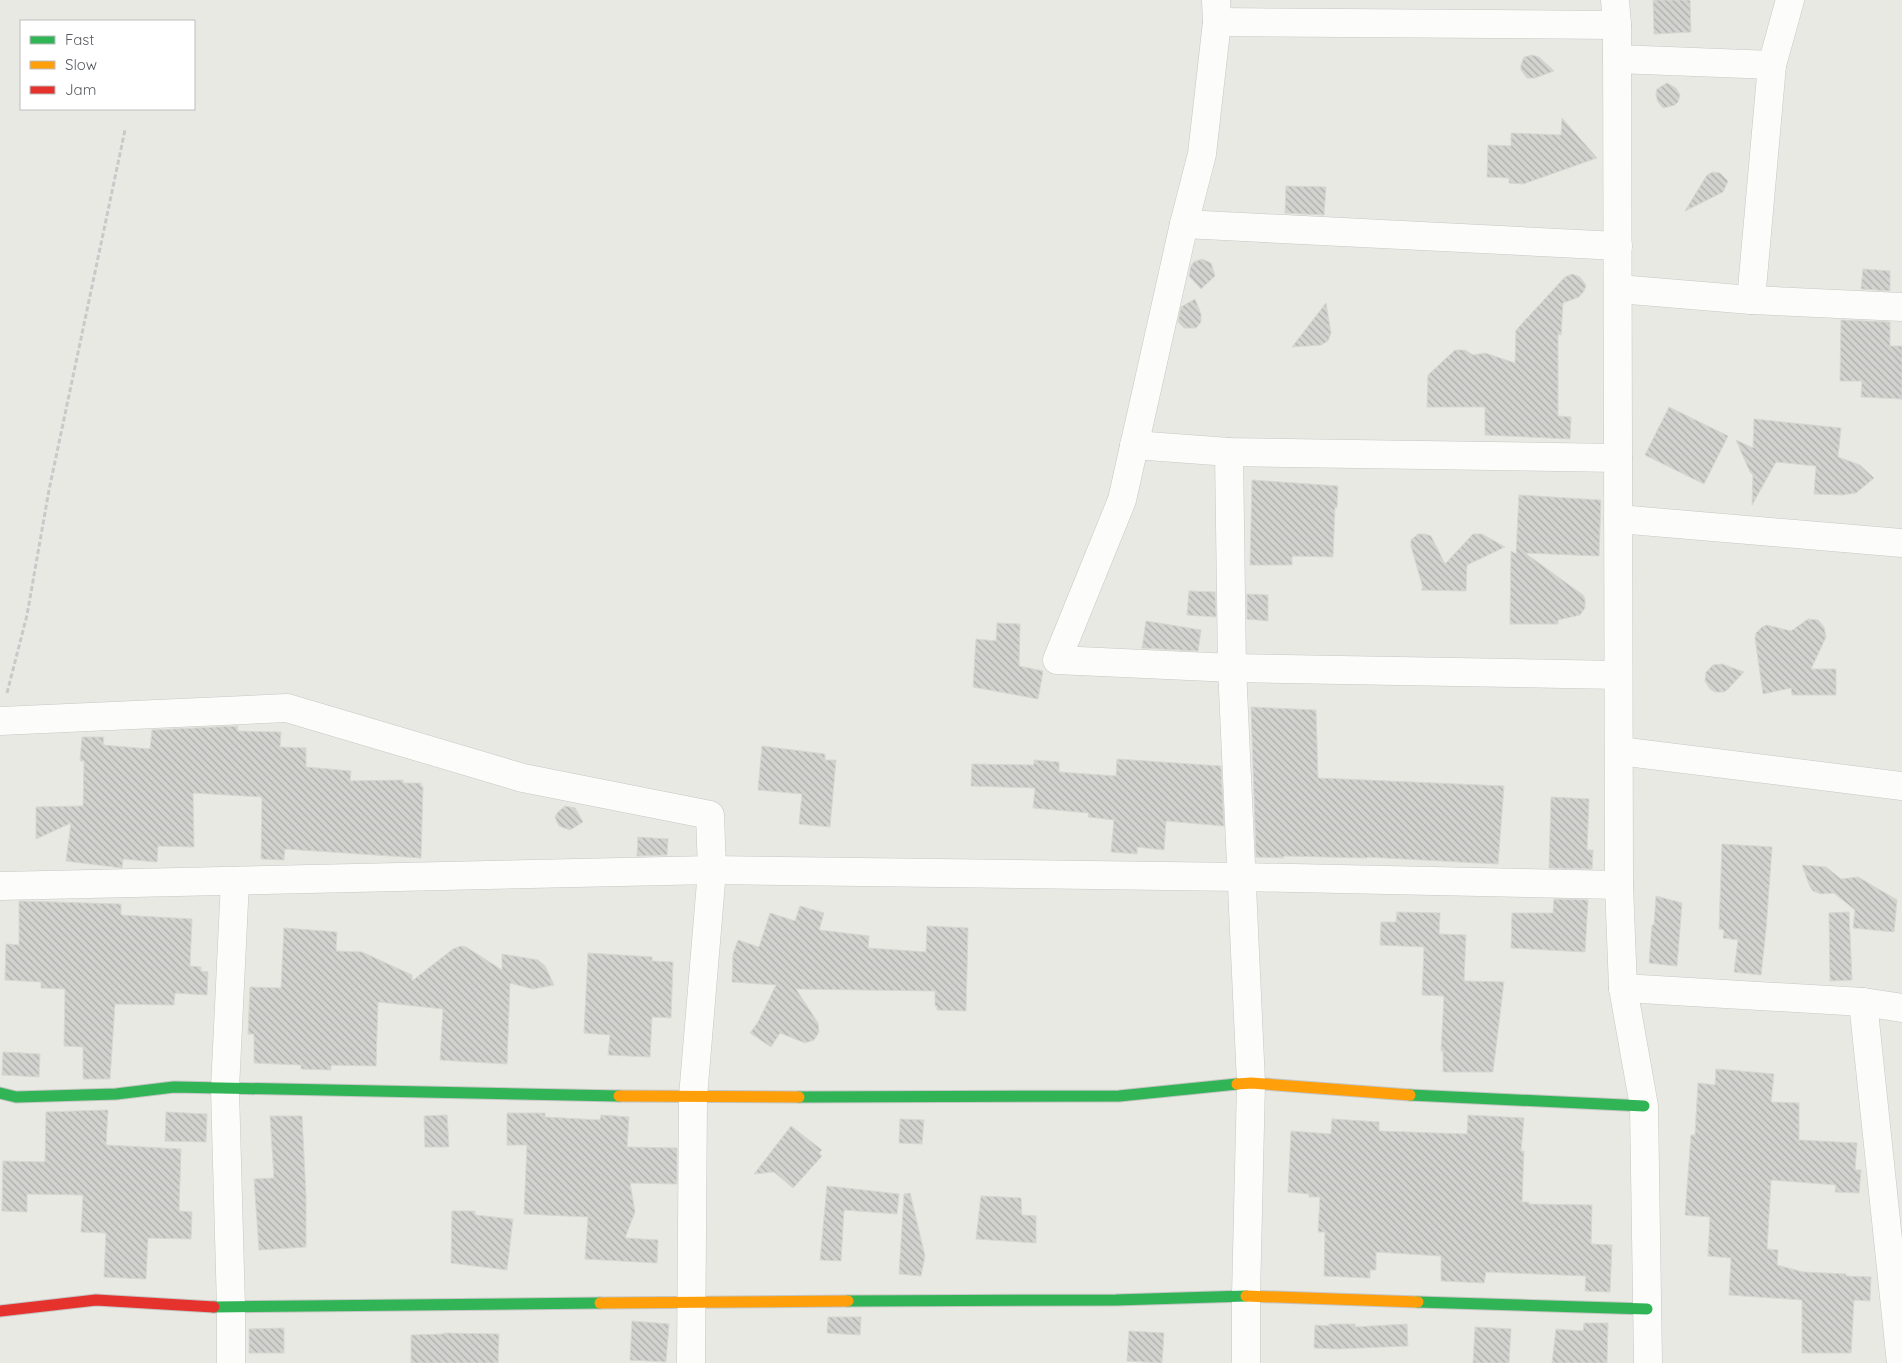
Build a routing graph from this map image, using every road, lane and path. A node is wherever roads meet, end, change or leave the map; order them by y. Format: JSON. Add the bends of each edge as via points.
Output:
{"nodes":[{"id":1,"x":1790,"y":0,"type":"edge"},
{"id":2,"x":1217,"y":11,"type":"edge"},
{"id":3,"x":1616,"y":12,"type":"edge"},
{"id":4,"x":1618,"y":59,"type":"junction"},
{"id":5,"x":1772,"y":65,"type":"junction"},
{"id":6,"x":125,"y":130,"type":"dead end"},
{"id":7,"x":1184,"y":224,"type":"junction"},
{"id":8,"x":1618,"y":246,"type":"junction"},
{"id":9,"x":1618,"y":289,"type":"junction"},
{"id":10,"x":1751,"y":300,"type":"junction"},
{"id":11,"x":1902,"y":307,"type":"edge"},
{"id":12,"x":1134,"y":445,"type":"junction"},
{"id":13,"x":1229,"y":452,"type":"junction"},
{"id":14,"x":1618,"y":458,"type":"junction"},
{"id":15,"x":1618,"y":520,"type":"junction"},
{"id":16,"x":1902,"y":543,"type":"edge"},
{"id":17,"x":1232,"y":668,"type":"junction"},
{"id":18,"x":1618,"y":675,"type":"junction"},
{"id":19,"x":2,"y":711,"type":"edge"},
{"id":20,"x":1619,"y":751,"type":"junction"},
{"id":21,"x":1902,"y":786,"type":"edge"},
{"id":22,"x":712,"y":870,"type":"junction"},
{"id":23,"x":1241,"y":878,"type":"junction"},
{"id":24,"x":235,"y":880,"type":"junction"},
{"id":25,"x":1619,"y":885,"type":"junction"},
{"id":26,"x":0,"y":886,"type":"edge"},
{"id":27,"x":1623,"y":988,"type":"junction"},
{"id":28,"x":1863,"y":1002,"type":"junction"},
{"id":29,"x":1902,"y":1008,"type":"edge"},
{"id":30,"x":1251,"y":1083,"type":"junction"},
{"id":31,"x":225,"y":1089,"type":"junction"},
{"id":32,"x":0,"y":1093,"type":"edge"},
{"id":33,"x":693,"y":1097,"type":"junction"},
{"id":34,"x":1644,"y":1106,"type":"junction"},
{"id":35,"x":1246,"y":1296,"type":"junction"},
{"id":36,"x":692,"y":1302,"type":"junction"},
{"id":37,"x":232,"y":1308,"type":"junction"},
{"id":38,"x":1647,"y":1309,"type":"junction"},
{"id":39,"x":0,"y":1311,"type":"edge"},
{"id":40,"x":231,"y":1363,"type":"edge"},
{"id":41,"x":691,"y":1363,"type":"edge"},
{"id":42,"x":1246,"y":1363,"type":"edge"},
{"id":43,"x":1648,"y":1363,"type":"edge"},
{"id":44,"x":1901,"y":1363,"type":"edge"}],
"edges":[{"from":1,"to":5,"type":"street"},
{"from":2,"to":3,"type":"street"},
{"from":2,"to":7,"type":"street","via":[[1202,154]]},
{"from":3,"to":4,"type":"street"},
{"from":4,"to":5,"type":"street"},
{"from":4,"to":8,"type":"street"},
{"from":5,"to":10,"type":"street"},
{"from":6,"to":19,"type":"path","via":[[49,490],[27,615]]},
{"from":7,"to":8,"type":"street"},
{"from":7,"to":12,"type":"street"},
{"from":8,"to":9,"type":"street"},
{"from":9,"to":10,"type":"street"},
{"from":9,"to":14,"type":"street"},
{"from":10,"to":11,"type":"street"},
{"from":12,"to":13,"type":"street"},
{"from":12,"to":17,"type":"street","via":[[1122,500],[1057,660]]},
{"from":13,"to":14,"type":"street"},
{"from":13,"to":17,"type":"street"},
{"from":14,"to":15,"type":"street"},
{"from":15,"to":16,"type":"street"},
{"from":15,"to":18,"type":"street"},
{"from":17,"to":18,"type":"street"},
{"from":17,"to":23,"type":"street"},
{"from":18,"to":20,"type":"street"},
{"from":19,"to":22,"type":"street","via":[[287,708],[523,778],[710,815]]},
{"from":20,"to":21,"type":"street"},
{"from":20,"to":25,"type":"street"},
{"from":22,"to":23,"type":"street"},
{"from":22,"to":24,"type":"street"},
{"from":22,"to":33,"type":"street"},
{"from":23,"to":25,"type":"street"},
{"from":23,"to":30,"type":"street"},
{"from":24,"to":26,"type":"street"},
{"from":24,"to":31,"type":"street"},
{"from":25,"to":27,"type":"street"},
{"from":27,"to":28,"type":"street"},
{"from":27,"to":34,"type":"street"},
{"from":28,"to":29,"type":"street"},
{"from":28,"to":44,"type":"street"},
{"from":30,"to":33,"type":"street","via":[[1119,1096]]},
{"from":30,"to":34,"type":"street","via":[[1367,1093]]},
{"from":30,"to":35,"type":"street"},
{"from":31,"to":32,"type":"street","via":[[174,1087],[116,1094],[16,1097]]},
{"from":31,"to":33,"type":"street"},
{"from":31,"to":37,"type":"street"},
{"from":33,"to":36,"type":"street"},
{"from":34,"to":38,"type":"street"},
{"from":35,"to":36,"type":"street"},
{"from":35,"to":38,"type":"street"},
{"from":35,"to":42,"type":"street"},
{"from":36,"to":37,"type":"street"},
{"from":36,"to":41,"type":"street"},
{"from":37,"to":39,"type":"street","via":[[96,1300]]},
{"from":37,"to":40,"type":"street"},
{"from":38,"to":43,"type":"street"}]}
